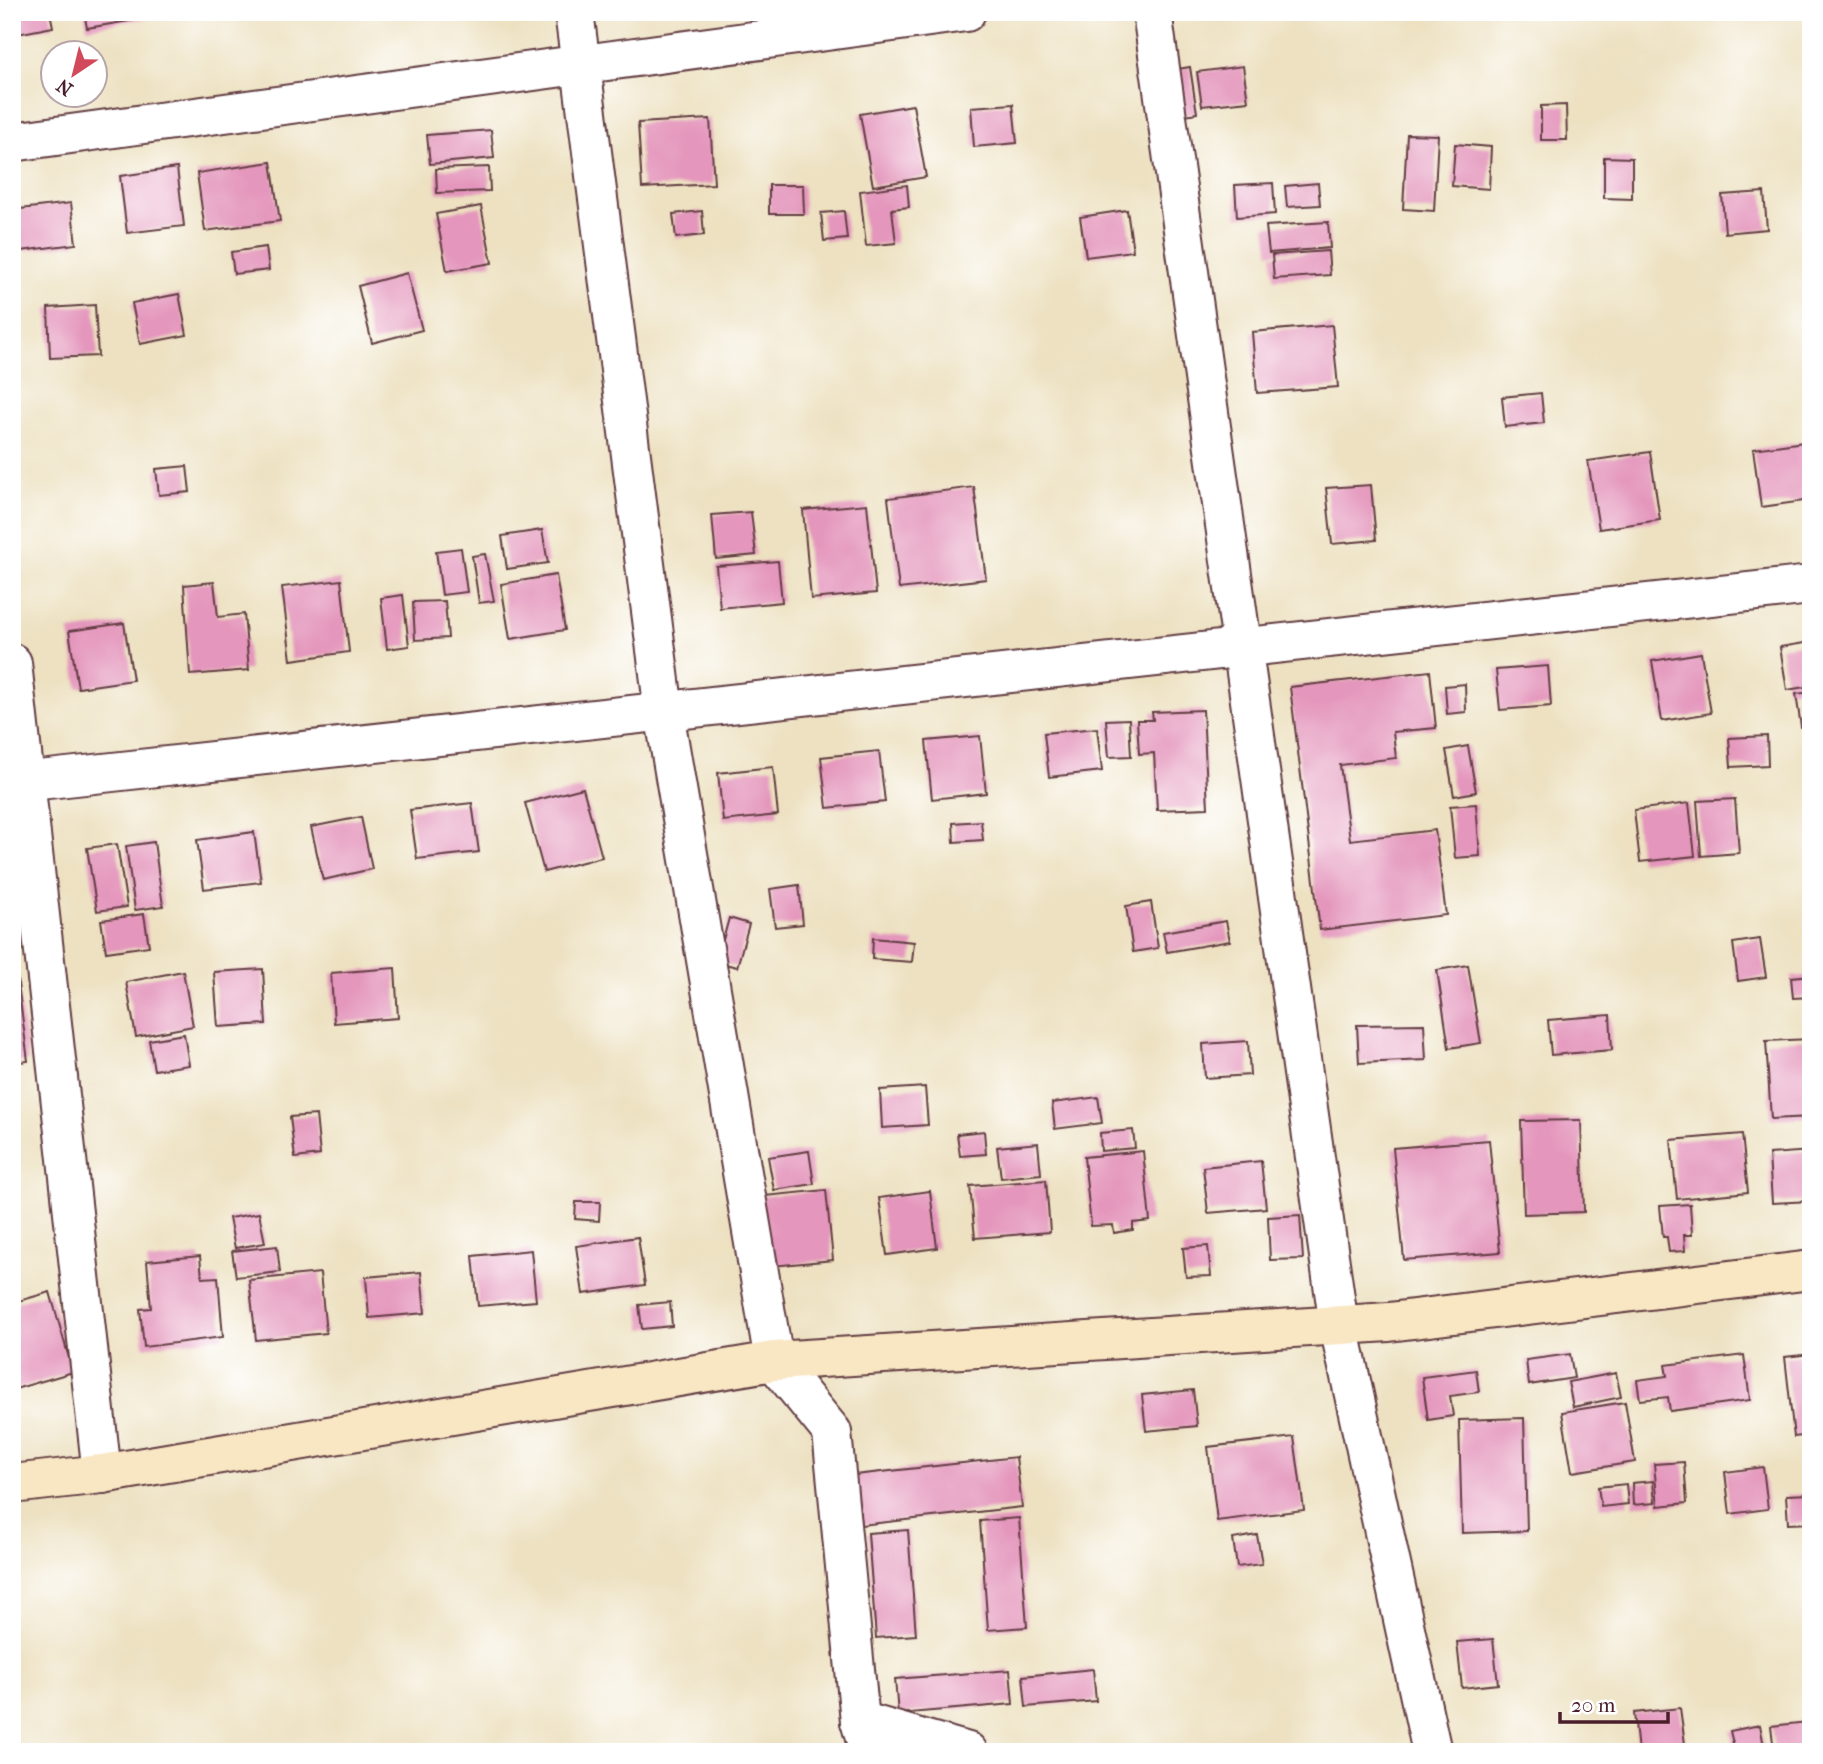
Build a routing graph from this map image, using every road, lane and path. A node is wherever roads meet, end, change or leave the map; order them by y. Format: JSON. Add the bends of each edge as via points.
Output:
{"nodes":[{"id":1,"x":574,"y":12,"type":"edge"},
{"id":2,"x":966,"y":12,"type":"edge"},
{"id":3,"x":1152,"y":12,"type":"edge"},
{"id":4,"x":580,"y":66,"type":"junction"},
{"id":5,"x":12,"y":142,"type":"edge"},
{"id":6,"x":1811,"y":586,"type":"edge"},
{"id":7,"x":1242,"y":647,"type":"junction"},
{"id":8,"x":12,"y":663,"type":"edge"},
{"id":9,"x":664,"y":712,"type":"junction"},
{"id":10,"x":20,"y":782,"type":"edge"},
{"id":11,"x":1811,"y":1270,"type":"edge"},
{"id":12,"x":1339,"y":1326,"type":"junction"},
{"id":13,"x":774,"y":1361,"type":"junction"},
{"id":14,"x":102,"y":1474,"type":"junction"},
{"id":15,"x":12,"y":1485,"type":"edge"},
{"id":16,"x":864,"y":1736,"type":"edge"},
{"id":17,"x":968,"y":1752,"type":"edge"},
{"id":18,"x":1432,"y":1752,"type":"edge"}],
"edges":[{"from":1,"to":4,"type":"street"},
{"from":2,"to":4,"type":"street"},
{"from":3,"to":7,"type":"street"},
{"from":4,"to":5,"type":"street"},
{"from":4,"to":9,"type":"street"},
{"from":6,"to":7,"type":"street"},
{"from":7,"to":9,"type":"street"},
{"from":7,"to":12,"type":"street"},
{"from":8,"to":10,"type":"street"},
{"from":9,"to":10,"type":"street"},
{"from":9,"to":13,"type":"street"},
{"from":10,"to":14,"type":"street"},
{"from":11,"to":12,"type":"main road"},
{"from":12,"to":13,"type":"main road"},
{"from":12,"to":18,"type":"street"},
{"from":13,"to":14,"type":"main road"},
{"from":13,"to":16,"type":"street","via":[[832,1432]]},
{"from":14,"to":15,"type":"main road"},
{"from":16,"to":17,"type":"street"}]}
